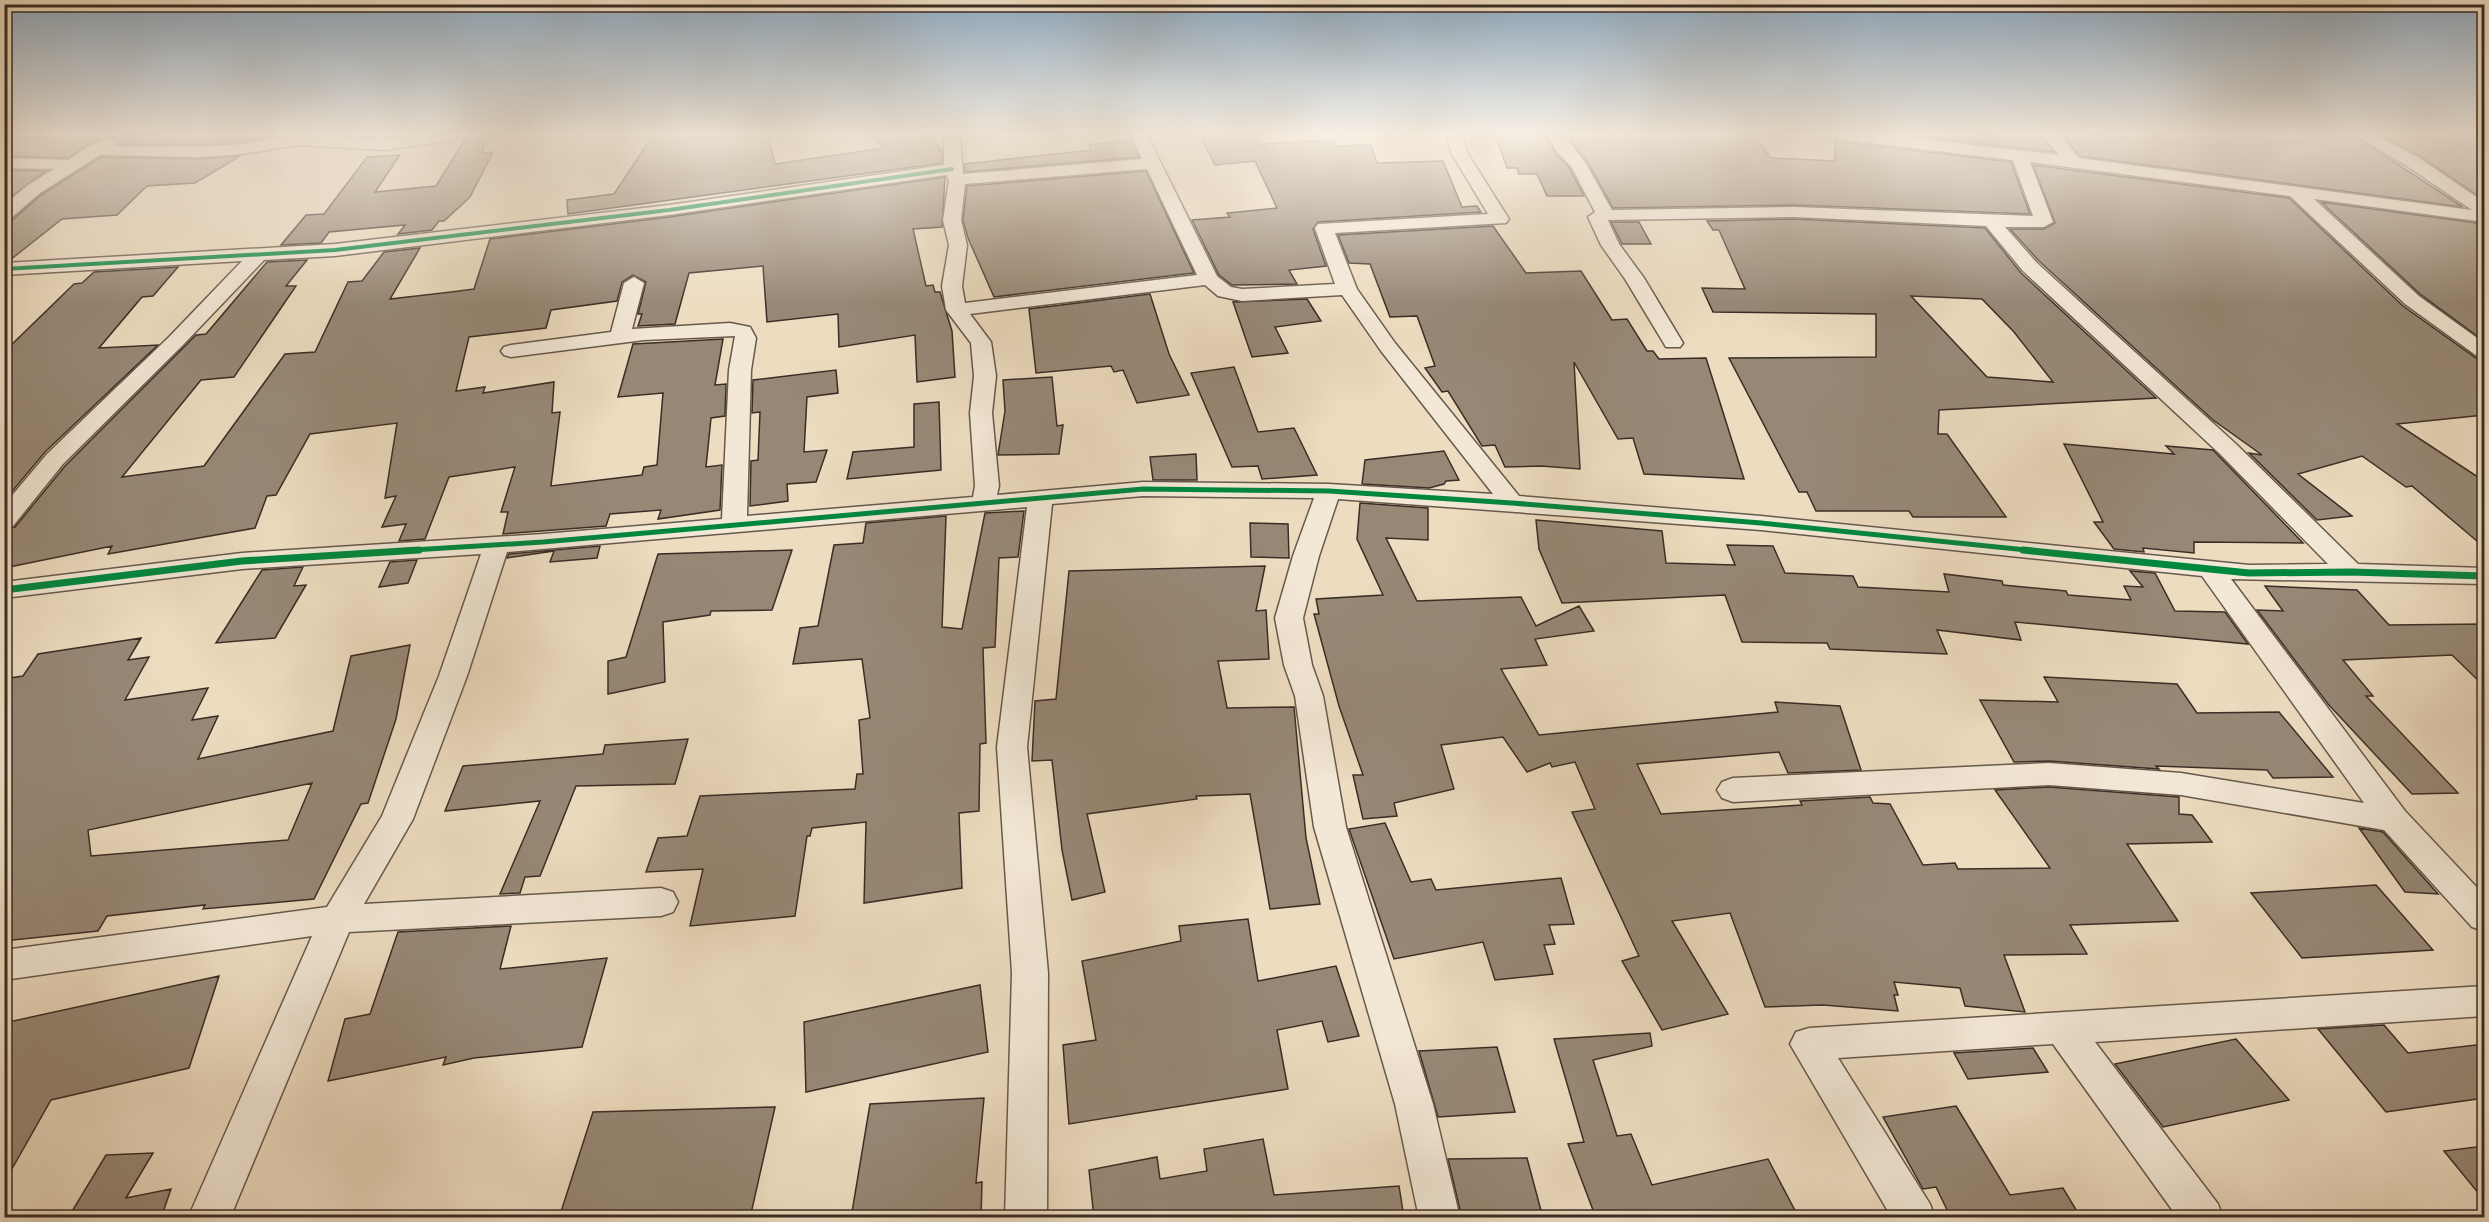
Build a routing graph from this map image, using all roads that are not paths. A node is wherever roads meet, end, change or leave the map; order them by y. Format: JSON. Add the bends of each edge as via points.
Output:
{"nodes":[{"id":1,"x":33,"y":190,"type":"edge"},
{"id":2,"x":823,"y":190,"type":"edge"},
{"id":3,"x":954,"y":190,"type":"edge"},
{"id":4,"x":1165,"y":190,"type":"edge"},
{"id":5,"x":1482,"y":190,"type":"edge"},
{"id":6,"x":1592,"y":190,"type":"edge"},
{"id":7,"x":2032,"y":190,"type":"edge"},
{"id":8,"x":2281,"y":190,"type":"edge"},
{"id":9,"x":2454,"y":190,"type":"edge"},
{"id":10,"x":2296,"y":192,"type":"junction"},
{"id":11,"x":2484,"y":210,"type":"edge"},
{"id":12,"x":4,"y":215,"type":"edge"},
{"id":13,"x":1606,"y":215,"type":"junction"},
{"id":14,"x":2484,"y":217,"type":"edge"},
{"id":15,"x":1991,"y":221,"type":"junction"},
{"id":16,"x":259,"y":254,"type":"junction"},
{"id":17,"x":4,"y":269,"type":"edge"},
{"id":18,"x":1209,"y":279,"type":"junction"},
{"id":19,"x":634,"y":283,"type":"dead end"},
{"id":20,"x":1347,"y":289,"type":"junction"},
{"id":21,"x":956,"y":310,"type":"junction"},
{"id":22,"x":620,"y":337,"type":"junction"},
{"id":23,"x":1673,"y":343,"type":"dead end"},
{"id":24,"x":511,"y":351,"type":"dead end"},
{"id":25,"x":2484,"y":352,"type":"edge"},
{"id":26,"x":1329,"y":491,"type":"junction"},
{"id":27,"x":1041,"y":496,"type":"junction"},
{"id":28,"x":984,"y":501,"type":"junction"},
{"id":29,"x":1512,"y":504,"type":"junction"},
{"id":30,"x":4,"y":521,"type":"edge"},
{"id":31,"x":734,"y":526,"type":"junction"},
{"id":32,"x":497,"y":545,"type":"junction"},
{"id":33,"x":2211,"y":570,"type":"junction"},
{"id":34,"x":2351,"y":572,"type":"junction"},
{"id":35,"x":2484,"y":576,"type":"edge"},
{"id":36,"x":4,"y":590,"type":"edge"},
{"id":37,"x":1733,"y":790,"type":"dead end"},
{"id":38,"x":2394,"y":820,"type":"junction"},
{"id":39,"x":660,"y":902,"type":"dead end"},
{"id":40,"x":2484,"y":917,"type":"edge"},
{"id":41,"x":337,"y":919,"type":"junction"},
{"id":42,"x":4,"y":965,"type":"edge"},
{"id":43,"x":2484,"y":1001,"type":"edge"},
{"id":44,"x":2064,"y":1030,"type":"junction"},
{"id":45,"x":208,"y":1218,"type":"edge"},
{"id":46,"x":1026,"y":1218,"type":"edge"},
{"id":47,"x":1440,"y":1218,"type":"edge"},
{"id":48,"x":1915,"y":1218,"type":"edge"},
{"id":49,"x":2203,"y":1218,"type":"edge"}],
"edges":[{"from":1,"to":12,"type":"street"},
{"from":2,"to":16,"type":"street","via":[[335,250]]},
{"from":3,"to":21,"type":"street","via":[[952,220],[958,245],[952,286]]},
{"from":4,"to":18,"type":"street"},
{"from":5,"to":20,"type":"street","via":[[1500,219],[1324,228]]},
{"from":6,"to":13,"type":"street"},
{"from":7,"to":15,"type":"street","via":[[2044,222]]},
{"from":8,"to":10,"type":"street"},
{"from":9,"to":11,"type":"street"},
{"from":10,"to":14,"type":"street"},
{"from":10,"to":25,"type":"street","via":[[2412,300]]},
{"from":13,"to":15,"type":"street","via":[[1794,212]]},
{"from":13,"to":23,"type":"street","via":[[1597,217],[1610,245]]},
{"from":15,"to":34,"type":"street","via":[[2030,267],[2228,449]]},
{"from":16,"to":17,"type":"street"},
{"from":16,"to":30,"type":"street","via":[[55,459]]},
{"from":18,"to":20,"type":"street","via":[[1225,292],[1242,295]]},
{"from":18,"to":21,"type":"street"},
{"from":19,"to":22,"type":"street"},
{"from":20,"to":29,"type":"street"},
{"from":21,"to":28,"type":"street","via":[[981,342],[985,376],[981,413],[987,486]]},
{"from":22,"to":24,"type":"street"},
{"from":22,"to":31,"type":"street","via":[[743,331],[746,338],[740,370]]},
{"from":26,"to":27,"type":"street","via":[[1143,489]]},
{"from":26,"to":29,"type":"street"},
{"from":26,"to":47,"type":"street","via":[[1289,618],[1309,696],[1330,827],[1414,1104]]},
{"from":27,"to":28,"type":"street"},
{"from":27,"to":46,"type":"street","via":[[1012,747],[1030,973]]},
{"from":28,"to":31,"type":"street"},
{"from":29,"to":33,"type":"street","via":[[1761,523]]},
{"from":31,"to":32,"type":"street"},
{"from":32,"to":36,"type":"street","via":[[242,561]]},
{"from":32,"to":41,"type":"street","via":[[453,676],[397,819]]},
{"from":33,"to":34,"type":"street"},
{"from":33,"to":38,"type":"street"},
{"from":34,"to":35,"type":"street"},
{"from":37,"to":38,"type":"street","via":[[2049,774],[2181,784]]},
{"from":38,"to":40,"type":"street"},
{"from":39,"to":41,"type":"street"},
{"from":41,"to":42,"type":"street"},
{"from":41,"to":45,"type":"street"},
{"from":43,"to":44,"type":"street"},
{"from":44,"to":48,"type":"street","via":[[1809,1044]]},
{"from":44,"to":49,"type":"street"}]}
